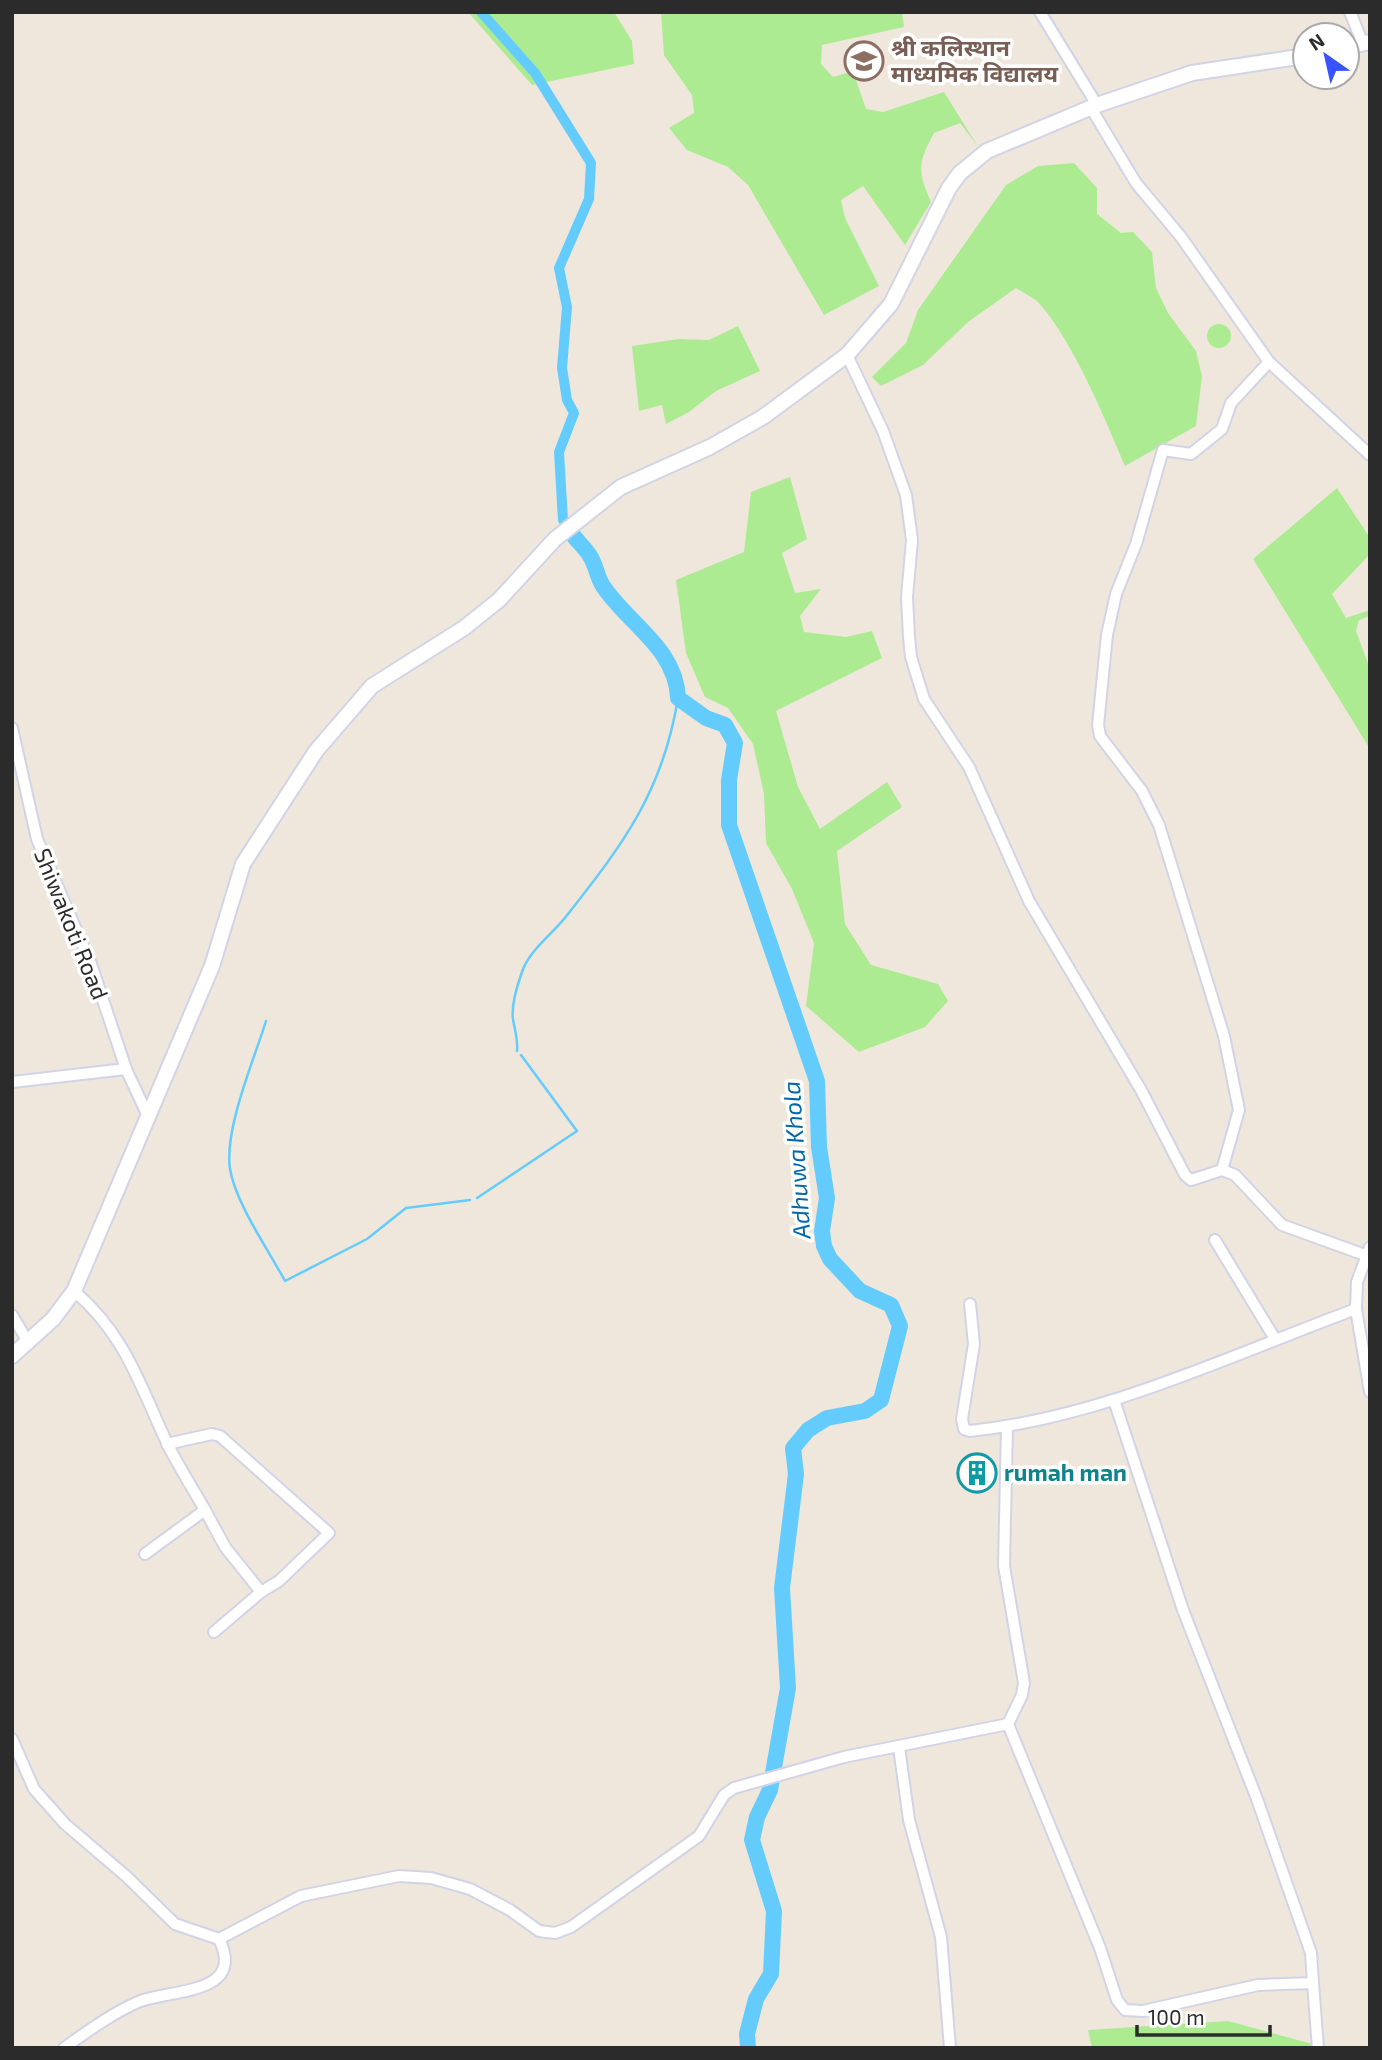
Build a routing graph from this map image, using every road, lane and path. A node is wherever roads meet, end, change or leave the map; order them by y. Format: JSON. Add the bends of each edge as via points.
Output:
{"nodes":[{"id":1,"x":1040,"y":12,"type":"edge"},
{"id":2,"x":1350,"y":12,"type":"edge"},
{"id":3,"x":1366,"y":43,"type":"edge"},
{"id":4,"x":1291,"y":58,"type":"edge"},
{"id":5,"x":1094,"y":106,"type":"junction"},
{"id":6,"x":847,"y":355,"type":"junction"},
{"id":7,"x":1269,"y":362,"type":"junction"},
{"id":8,"x":1370,"y":455,"type":"edge"},
{"id":9,"x":12,"y":728,"type":"edge"},
{"id":10,"x":126,"y":1069,"type":"junction"},
{"id":11,"x":12,"y":1082,"type":"edge"},
{"id":12,"x":147,"y":1114,"type":"junction"},
{"id":13,"x":1222,"y":1170,"type":"junction"},
{"id":14,"x":1215,"y":1240,"type":"dead end"},
{"id":15,"x":1367,"y":1251,"type":"edge"},
{"id":16,"x":74,"y":1291,"type":"junction"},
{"id":17,"x":970,"y":1304,"type":"dead end"},
{"id":18,"x":1356,"y":1309,"type":"junction"},
{"id":19,"x":12,"y":1315,"type":"edge"},
{"id":20,"x":1275,"y":1339,"type":"junction"},
{"id":21,"x":28,"y":1342,"type":"junction"},
{"id":22,"x":12,"y":1356,"type":"edge"},
{"id":23,"x":1370,"y":1392,"type":"edge"},
{"id":24,"x":1114,"y":1400,"type":"junction"},
{"id":25,"x":1007,"y":1427,"type":"junction"},
{"id":26,"x":167,"y":1444,"type":"junction"},
{"id":27,"x":205,"y":1510,"type":"junction"},
{"id":28,"x":145,"y":1554,"type":"dead end"},
{"id":29,"x":261,"y":1592,"type":"junction"},
{"id":30,"x":214,"y":1632,"type":"dead end"},
{"id":31,"x":1008,"y":1724,"type":"junction"},
{"id":32,"x":12,"y":1738,"type":"edge"},
{"id":33,"x":899,"y":1747,"type":"junction"},
{"id":34,"x":219,"y":1939,"type":"junction"},
{"id":35,"x":1313,"y":1983,"type":"junction"},
{"id":36,"x":64,"y":2048,"type":"edge"},
{"id":37,"x":950,"y":2048,"type":"edge"},
{"id":38,"x":1318,"y":2048,"type":"edge"}],
"edges":[{"from":1,"to":5,"type":"street"},
{"from":2,"to":3,"type":"street"},
{"from":4,"to":5,"type":"street","via":[[1192,73]]},
{"from":5,"to":6,"type":"street","via":[[988,151],[960,173],[937,209],[891,304]]},
{"from":5,"to":7,"type":"street","via":[[1136,183],[1181,237]]},
{"from":6,"to":12,"type":"street","via":[[763,417],[621,487],[555,539],[499,600],[372,687],[316,751],[243,864],[212,966]]},
{"from":6,"to":13,"type":"street","via":[[883,431],[906,495],[912,540],[907,597],[910,647],[924,699],[969,767],[1029,901],[1141,1090],[1185,1175],[1191,1180]]},
{"from":7,"to":8,"type":"street"},
{"from":7,"to":13,"type":"street","via":[[1231,403],[1222,429],[1210,440],[1191,454],[1163,450],[1116,594],[1097,725],[1100,736],[1142,790],[1159,825],[1224,1036],[1238,1110]]},
{"from":9,"to":10,"type":"street","name":"Shiwakoti Road","via":[[37,839],[91,964]]},
{"from":10,"to":11,"type":"street"},
{"from":10,"to":12,"type":"street","name":"Shiwakoti Road"},
{"from":12,"to":16,"type":"street"},
{"from":13,"to":15,"type":"street","via":[[1235,1175],[1282,1225]]},
{"from":14,"to":20,"type":"street"},
{"from":15,"to":18,"type":"street","via":[[1357,1282]]},
{"from":16,"to":21,"type":"street"},
{"from":16,"to":26,"type":"street","via":[[106,1321],[124,1349]]},
{"from":17,"to":25,"type":"street","via":[[974,1344],[964,1429]]},
{"from":18,"to":20,"type":"street"},
{"from":18,"to":23,"type":"street"},
{"from":19,"to":21,"type":"street"},
{"from":20,"to":24,"type":"street"},
{"from":21,"to":22,"type":"street"},
{"from":24,"to":25,"type":"street"},
{"from":24,"to":35,"type":"street","via":[[1183,1610],[1311,1952]]},
{"from":25,"to":31,"type":"street","via":[[1004,1566],[1024,1683]]},
{"from":26,"to":27,"type":"street"},
{"from":26,"to":29,"type":"street","via":[[220,1436],[329,1533]]},
{"from":27,"to":28,"type":"street"},
{"from":27,"to":29,"type":"street","via":[[225,1547]]},
{"from":29,"to":30,"type":"street"},
{"from":31,"to":33,"type":"street"},
{"from":31,"to":35,"type":"street","via":[[1125,2011],[1258,1985]]},
{"from":32,"to":34,"type":"street","via":[[34,1789],[54,1814],[175,1924]]},
{"from":33,"to":34,"type":"street","via":[[734,1787],[699,1836],[572,1927],[555,1933],[539,1931],[470,1889],[431,1878],[399,1876],[302,1896]]},
{"from":33,"to":37,"type":"street","via":[[909,1820],[941,1937]]},
{"from":34,"to":36,"type":"street","via":[[226,1952],[223,1969],[209,1985],[143,2000],[115,2012]]},
{"from":35,"to":38,"type":"street"}]}
